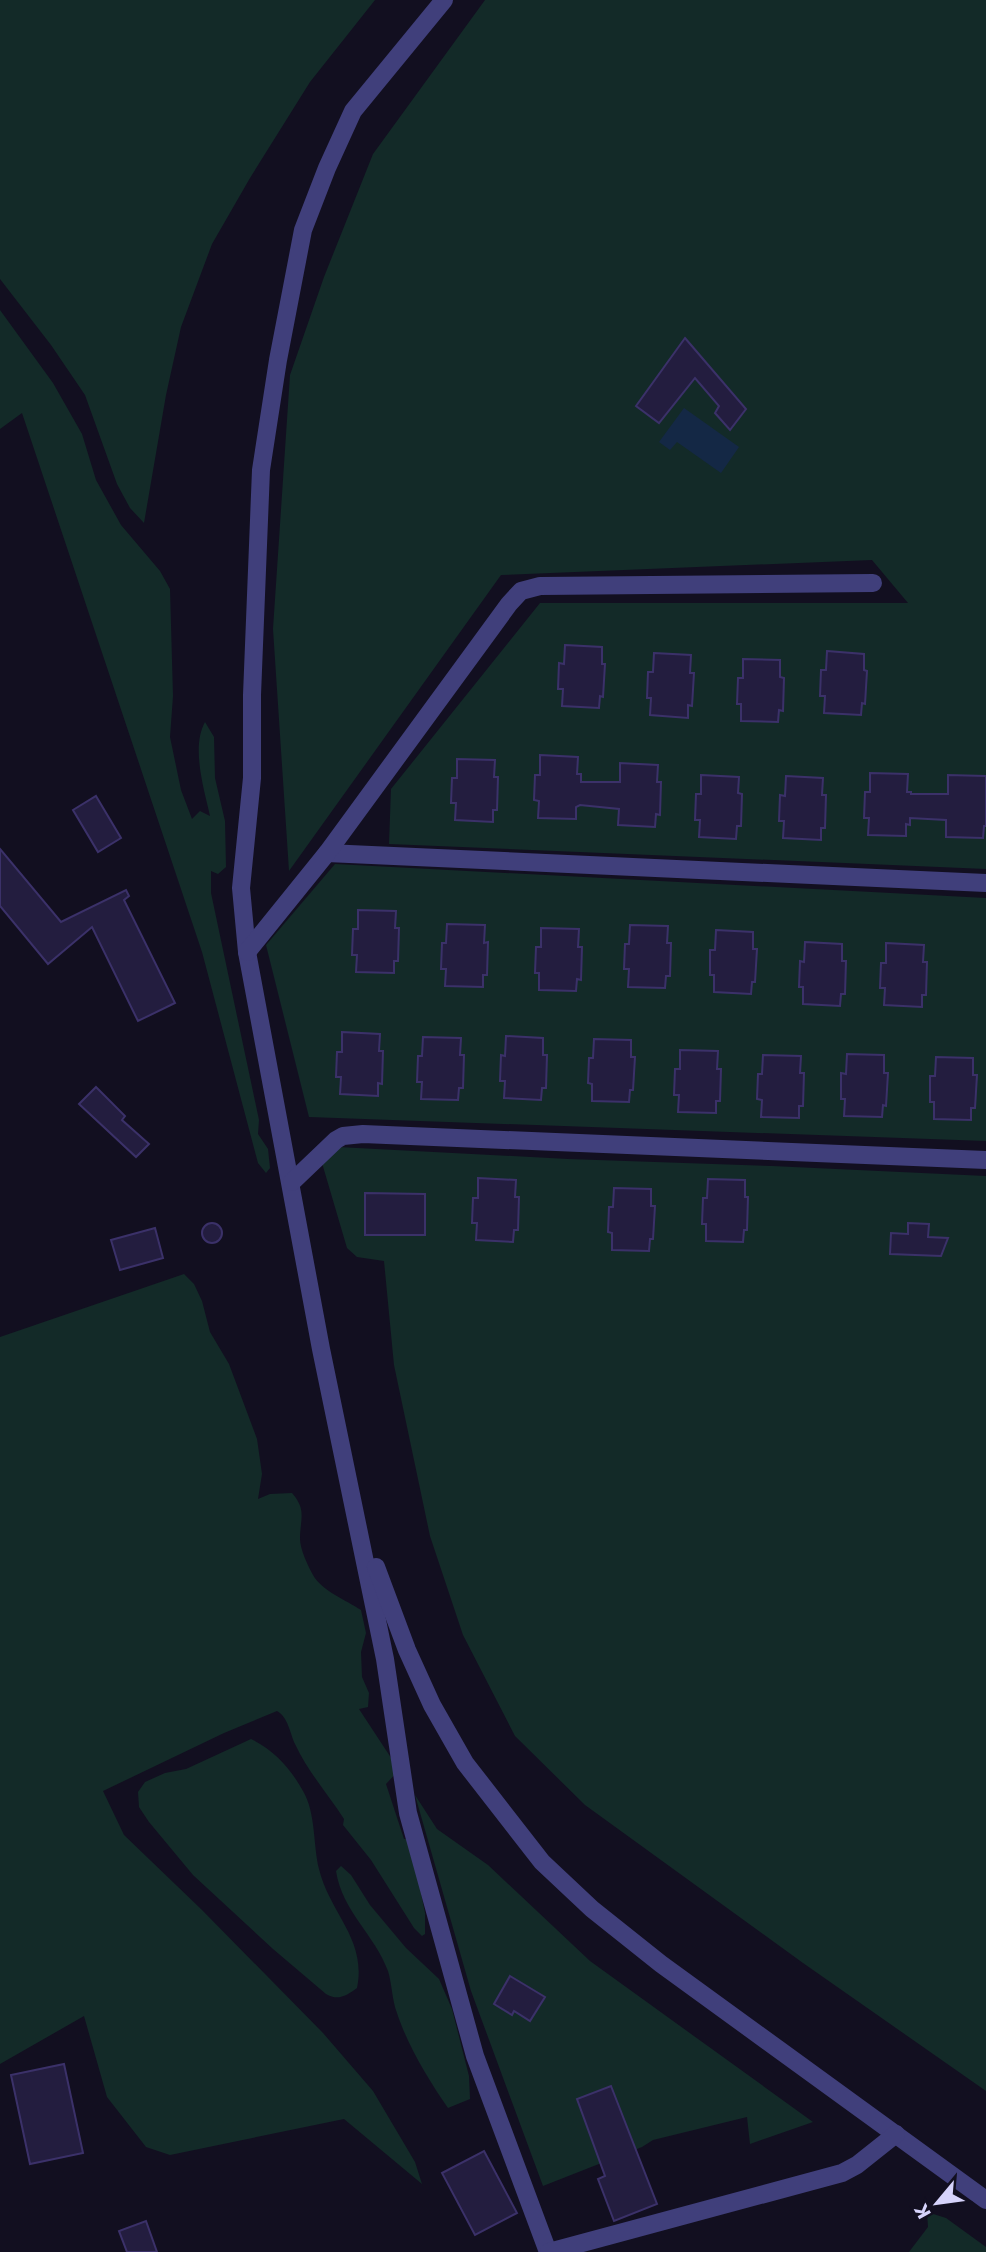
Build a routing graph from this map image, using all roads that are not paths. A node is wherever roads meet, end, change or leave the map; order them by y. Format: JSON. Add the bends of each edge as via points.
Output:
{"nodes":[{"id":1,"x":444,"y":0,"type":"edge"},
{"id":2,"x":873,"y":583,"type":"dead end"},
{"id":3,"x":327,"y":853,"type":"junction"},
{"id":4,"x":986,"y":883,"type":"edge"},
{"id":5,"x":247,"y":952,"type":"junction"},
{"id":6,"x":986,"y":1160,"type":"edge"},
{"id":7,"x":292,"y":1182,"type":"junction"},
{"id":8,"x":353,"y":1499,"type":"junction"},
{"id":9,"x":896,"y":2134,"type":"junction"},
{"id":10,"x":986,"y":2200,"type":"edge"},
{"id":11,"x":549,"y":2252,"type":"edge"}],
"edges":[{"from":1,"to":5,"type":"street","via":[[352,111],[303,230],[261,470],[252,778],[241,888]]},
{"from":2,"to":3,"type":"street","via":[[540,586],[521,591]]},
{"from":3,"to":4,"type":"street"},
{"from":3,"to":5,"type":"street"},
{"from":5,"to":7,"type":"street"},
{"from":6,"to":7,"type":"street","via":[[362,1134],[343,1136],[328,1146]]},
{"from":7,"to":8,"type":"street"},
{"from":8,"to":9,"type":"street","via":[[402,1637],[432,1705],[465,1763],[542,1861],[592,1909],[661,1964]]},
{"from":8,"to":11,"type":"street","via":[[386,1659],[408,1813],[475,2056]]},
{"from":9,"to":10,"type":"street"},
{"from":9,"to":11,"type":"street","via":[[842,2173]]}]}
